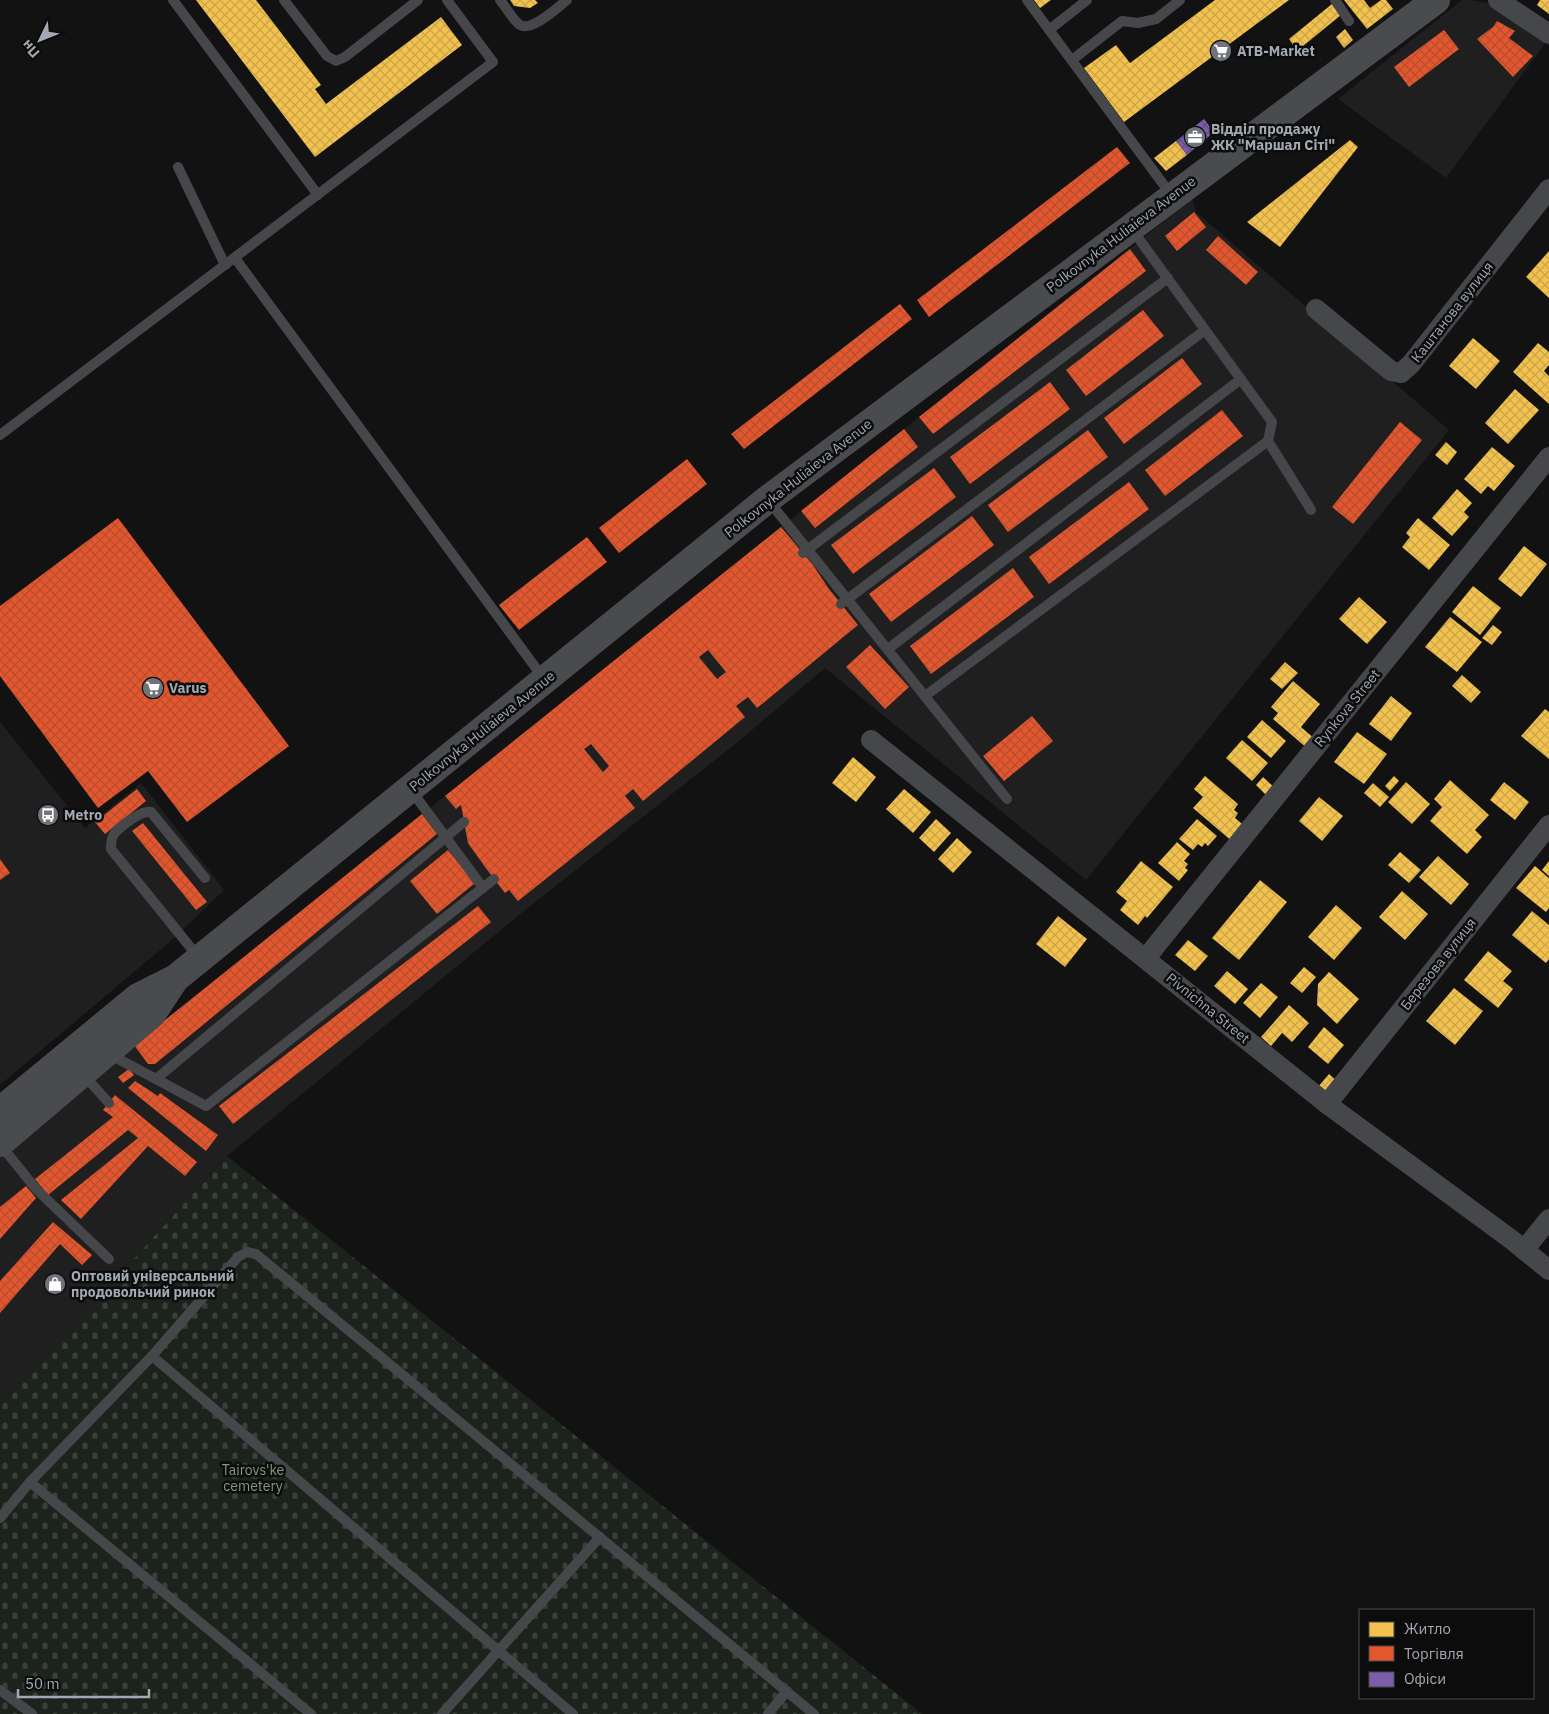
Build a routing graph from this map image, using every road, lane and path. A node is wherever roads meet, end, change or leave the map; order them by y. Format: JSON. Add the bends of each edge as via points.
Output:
{"nodes":[{"id":1,"x":173,"y":0,"type":"edge"},
{"id":2,"x":284,"y":0,"type":"edge"},
{"id":3,"x":418,"y":0,"type":"edge"},
{"id":4,"x":447,"y":0,"type":"edge"},
{"id":5,"x":500,"y":0,"type":"edge"},
{"id":6,"x":567,"y":0,"type":"edge"},
{"id":7,"x":1027,"y":0,"type":"edge"},
{"id":8,"x":1087,"y":0,"type":"edge"},
{"id":9,"x":1180,"y":0,"type":"edge"},
{"id":10,"x":1335,"y":0,"type":"edge"},
{"id":11,"x":1436,"y":0,"type":"edge"},
{"id":12,"x":1498,"y":0,"type":"edge"},
{"id":13,"x":1348,"y":21,"type":"dead end"},
{"id":14,"x":1049,"y":30,"type":"junction"},
{"id":15,"x":1549,"y":34,"type":"edge"},
{"id":16,"x":1072,"y":60,"type":"junction"},
{"id":17,"x":178,"y":166,"type":"dead end"},
{"id":18,"x":1549,"y":188,"type":"edge"},
{"id":19,"x":318,"y":195,"type":"junction"},
{"id":20,"x":1172,"y":196,"type":"junction"},
{"id":21,"x":1131,"y":227,"type":"junction"},
{"id":22,"x":235,"y":258,"type":"junction"},
{"id":23,"x":225,"y":265,"type":"junction"},
{"id":24,"x":1168,"y":278,"type":"junction"},
{"id":25,"x":1316,"y":309,"type":"dead end"},
{"id":26,"x":1206,"y":330,"type":"junction"},
{"id":27,"x":1241,"y":380,"type":"junction"},
{"id":28,"x":0,"y":435,"type":"edge"},
{"id":29,"x":1268,"y":441,"type":"junction"},
{"id":30,"x":1549,"y":458,"type":"edge"},
{"id":31,"x":768,"y":499,"type":"junction"},
{"id":32,"x":1311,"y":510,"type":"dead end"},
{"id":33,"x":805,"y":551,"type":"junction"},
{"id":34,"x":844,"y":601,"type":"junction"},
{"id":35,"x":888,"y":649,"type":"junction"},
{"id":36,"x":545,"y":680,"type":"junction"},
{"id":37,"x":925,"y":696,"type":"junction"},
{"id":38,"x":871,"y":740,"type":"dead end"},
{"id":39,"x":410,"y":789,"type":"junction"},
{"id":40,"x":1007,"y":798,"type":"dead end"},
{"id":41,"x":464,"y":822,"type":"dead end"},
{"id":42,"x":1549,"y":825,"type":"edge"},
{"id":43,"x":446,"y":838,"type":"junction"},
{"id":44,"x":205,"y":878,"type":"dead end"},
{"id":45,"x":494,"y":879,"type":"dead end"},
{"id":46,"x":483,"y":888,"type":"junction"},
{"id":47,"x":1146,"y":958,"type":"junction"},
{"id":48,"x":199,"y":959,"type":"junction"},
{"id":49,"x":176,"y":978,"type":"junction"},
{"id":50,"x":106,"y":1053,"type":"junction"},
{"id":51,"x":82,"y":1073,"type":"junction"},
{"id":52,"x":156,"y":1079,"type":"junction"},
{"id":53,"x":109,"y":1103,"type":"dead end"},
{"id":54,"x":1327,"y":1104,"type":"junction"},
{"id":55,"x":0,"y":1111,"type":"edge"},
{"id":56,"x":0,"y":1144,"type":"edge"},
{"id":57,"x":1549,"y":1219,"type":"edge"},
{"id":58,"x":1524,"y":1250,"type":"junction"},
{"id":59,"x":109,"y":1259,"type":"dead end"},
{"id":60,"x":1549,"y":1270,"type":"edge"},
{"id":61,"x":152,"y":1356,"type":"junction"},
{"id":62,"x":30,"y":1482,"type":"junction"},
{"id":63,"x":0,"y":1518,"type":"edge"},
{"id":64,"x":600,"y":1537,"type":"junction"},
{"id":65,"x":498,"y":1651,"type":"junction"},
{"id":66,"x":0,"y":1690,"type":"edge"},
{"id":67,"x":786,"y":1691,"type":"junction"},
{"id":68,"x":32,"y":1714,"type":"edge"},
{"id":69,"x":311,"y":1714,"type":"edge"},
{"id":70,"x":442,"y":1714,"type":"edge"},
{"id":71,"x":572,"y":1714,"type":"edge"},
{"id":72,"x":768,"y":1714,"type":"edge"},
{"id":73,"x":814,"y":1714,"type":"edge"}],
"edges":[{"from":1,"to":19,"type":"lane"},
{"from":2,"to":3,"type":"lane","via":[[327,56],[336,61]]},
{"from":4,"to":19,"type":"lane","via":[[493,62]]},
{"from":5,"to":6,"type":"lane","via":[[517,22],[528,26]]},
{"from":7,"to":14,"type":"lane"},
{"from":8,"to":14,"type":"lane"},
{"from":9,"to":16,"type":"lane","via":[[1156,18],[1138,24],[1122,21]]},
{"from":10,"to":13,"type":"lane"},
{"from":11,"to":20,"type":"main road","name":"Polkovnyka Huliaieva Avenue"},
{"from":12,"to":15,"type":"street"},
{"from":14,"to":16,"type":"lane"},
{"from":16,"to":20,"type":"lane"},
{"from":17,"to":23,"type":"lane"},
{"from":18,"to":25,"type":"street","name":"Каштанова вулиця","via":[[1401,373],[1391,371]]},
{"from":19,"to":22,"type":"lane"},
{"from":20,"to":21,"type":"main road","name":"Polkovnyka Huliaieva Avenue"},
{"from":21,"to":24,"type":"lane"},
{"from":21,"to":31,"type":"main road","name":"Polkovnyka Huliaieva Avenue"},
{"from":22,"to":23,"type":"lane"},
{"from":22,"to":36,"type":"lane"},
{"from":23,"to":28,"type":"lane"},
{"from":24,"to":26,"type":"lane"},
{"from":24,"to":33,"type":"lane"},
{"from":26,"to":27,"type":"lane"},
{"from":26,"to":34,"type":"lane"},
{"from":27,"to":29,"type":"lane","via":[[1272,422]]},
{"from":27,"to":35,"type":"lane"},
{"from":29,"to":32,"type":"lane"},
{"from":29,"to":37,"type":"lane"},
{"from":30,"to":47,"type":"street","name":"Rynkova Street"},
{"from":31,"to":33,"type":"lane"},
{"from":31,"to":36,"type":"main road","name":"Polkovnyka Huliaieva Avenue"},
{"from":33,"to":34,"type":"lane"},
{"from":34,"to":35,"type":"lane"},
{"from":35,"to":37,"type":"lane"},
{"from":36,"to":39,"type":"main road","name":"Polkovnyka Huliaieva Avenue"},
{"from":37,"to":40,"type":"lane"},
{"from":38,"to":47,"type":"street","name":"Pivnichna Street"},
{"from":39,"to":43,"type":"lane"},
{"from":39,"to":48,"type":"main road","name":"Polkovnyka Huliaieva Avenue"},
{"from":41,"to":43,"type":"lane"},
{"from":42,"to":54,"type":"street","name":"Березова вулиця"},
{"from":43,"to":46,"type":"lane"},
{"from":43,"to":52,"type":"lane"},
{"from":44,"to":48,"type":"lane","via":[[151,812],[140,813],[114,835],[111,842],[111,849]]},
{"from":45,"to":46,"type":"lane"},
{"from":46,"to":52,"type":"lane","via":[[206,1106]]},
{"from":47,"to":54,"type":"street","name":"Pivnichna Street"},
{"from":48,"to":49,"type":"main road","name":"Polkovnyka Huliaieva Avenue"},
{"from":49,"to":50,"type":"main road","name":"Polkovnyka Huliaieva Avenue","via":[[152,1014]]},
{"from":49,"to":55,"type":"main road","name":"Polkovnyka Huliaieva Avenue","via":[[138,996]]},
{"from":50,"to":51,"type":"main road","name":"Polkovnyka Huliaieva Avenue"},
{"from":50,"to":52,"type":"lane"},
{"from":51,"to":53,"type":"lane"},
{"from":51,"to":56,"type":"main road","name":"Polkovnyka Huliaieva Avenue"},
{"from":54,"to":58,"type":"street","name":"Pivnichna Street"},
{"from":56,"to":59,"type":"lane","via":[[34,1191]]},
{"from":57,"to":58,"type":"street"},
{"from":58,"to":60,"type":"street","name":"Pivnichna Street"},
{"from":61,"to":62,"type":"lane"},
{"from":61,"to":64,"type":"lane","via":[[238,1256],[246,1252],[256,1254]]},
{"from":61,"to":65,"type":"lane"},
{"from":62,"to":63,"type":"lane"},
{"from":62,"to":69,"type":"lane"},
{"from":64,"to":65,"type":"lane"},
{"from":64,"to":67,"type":"lane"},
{"from":65,"to":70,"type":"lane"},
{"from":65,"to":71,"type":"lane"},
{"from":66,"to":68,"type":"lane"},
{"from":67,"to":72,"type":"lane"},
{"from":67,"to":73,"type":"lane"}]}
